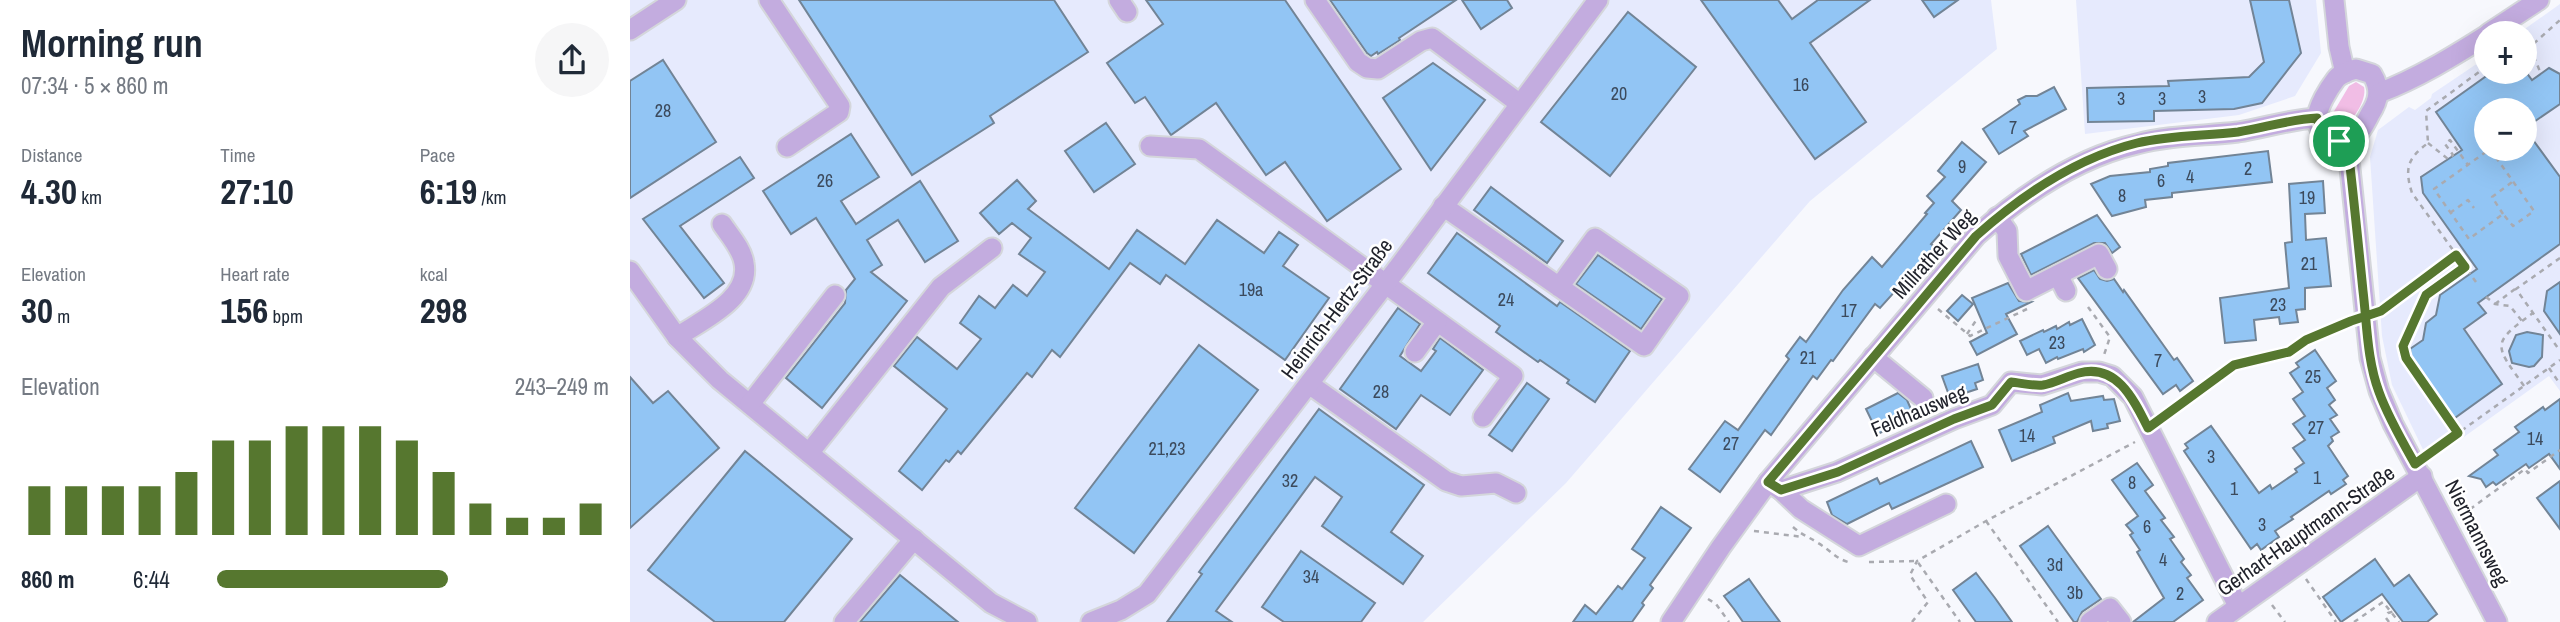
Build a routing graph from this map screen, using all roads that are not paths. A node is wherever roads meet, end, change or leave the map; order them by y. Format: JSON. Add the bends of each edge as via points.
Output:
{"nodes":[{"id":1,"x":676,"y":0,"type":"edge"},
{"id":2,"x":769,"y":0,"type":"edge"},
{"id":3,"x":1315,"y":0,"type":"edge"},
{"id":4,"x":1598,"y":0,"type":"edge"},
{"id":5,"x":2334,"y":0,"type":"edge"},
{"id":6,"x":2539,"y":0,"type":"edge"},
{"id":7,"x":2508,"y":21,"type":"edge"},
{"id":8,"x":630,"y":30,"type":"edge"},
{"id":9,"x":2474,"y":43,"type":"edge"},
{"id":10,"x":2345,"y":73,"type":"junction"},
{"id":11,"x":2379,"y":93,"type":"junction"},
{"id":12,"x":1520,"y":104,"type":"junction"},
{"id":13,"x":2317,"y":118,"type":"junction"},
{"id":14,"x":2347,"y":140,"type":"junction"},
{"id":15,"x":1150,"y":146,"type":"dead end"},
{"id":16,"x":787,"y":147,"type":"dead end"},
{"id":17,"x":1443,"y":206,"type":"junction"},
{"id":18,"x":1997,"y":217,"type":"junction"},
{"id":19,"x":722,"y":224,"type":"dead end"},
{"id":20,"x":992,"y":248,"type":"dead end"},
{"id":21,"x":2107,"y":269,"type":"dead end"},
{"id":22,"x":630,"y":271,"type":"edge"},
{"id":23,"x":1385,"y":283,"type":"junction"},
{"id":24,"x":1559,"y":287,"type":"junction"},
{"id":25,"x":835,"y":295,"type":"dead end"},
{"id":26,"x":1437,"y":321,"type":"junction"},
{"id":27,"x":677,"y":337,"type":"junction"},
{"id":28,"x":1415,"y":352,"type":"dead end"},
{"id":29,"x":1873,"y":357,"type":"junction"},
{"id":30,"x":1308,"y":384,"type":"junction"},
{"id":31,"x":1923,"y":398,"type":"dead end"},
{"id":32,"x":750,"y":404,"type":"junction"},
{"id":33,"x":1483,"y":417,"type":"dead end"},
{"id":34,"x":809,"y":453,"type":"junction"},
{"id":35,"x":2418,"y":470,"type":"junction"},
{"id":36,"x":1774,"y":486,"type":"junction"},
{"id":37,"x":1516,"y":493,"type":"dead end"},
{"id":38,"x":1947,"y":504,"type":"dead end"},
{"id":39,"x":914,"y":539,"type":"junction"},
{"id":40,"x":2238,"y":606,"type":"junction"},
{"id":41,"x":844,"y":622,"type":"edge"},
{"id":42,"x":1027,"y":622,"type":"edge"},
{"id":43,"x":1091,"y":622,"type":"edge"},
{"id":44,"x":1671,"y":622,"type":"edge"},
{"id":45,"x":2091,"y":622,"type":"edge"},
{"id":46,"x":2121,"y":622,"type":"edge"},
{"id":47,"x":2217,"y":622,"type":"edge"},
{"id":48,"x":2497,"y":622,"type":"edge"}],
"edges":[{"from":1,"to":8,"type":"street"},
{"from":2,"to":16,"type":"street","via":[[840,106],[839,112]]},
{"from":3,"to":12,"type":"street","via":[[1358,62],[1367,68],[1378,69],[1432,38]]},
{"from":4,"to":12,"type":"street","name":"Heinrich-Hertz-Straße"},
{"from":5,"to":10,"type":"street"},
{"from":6,"to":7,"type":"street"},
{"from":9,"to":11,"type":"street","via":[[2404,84]]},
{"from":10,"to":11,"type":"street","via":[[2356,69],[2372,74]]},
{"from":10,"to":13,"type":"street","via":[[2337,79]]},
{"from":11,"to":14,"type":"street","via":[[2359,132]]},
{"from":12,"to":17,"type":"street","name":"Heinrich-Hertz-Straße"},
{"from":13,"to":14,"type":"street","via":[[2329,138]]},
{"from":13,"to":18,"type":"street","name":"Millrather Weg","via":[[2137,144],[2068,171]]},
{"from":14,"to":35,"type":"street","name":"Niermannsweg","via":[[2371,287],[2366,315],[2370,358],[2379,391]]},
{"from":15,"to":23,"type":"street","via":[[1199,149]]},
{"from":17,"to":23,"type":"street","name":"Heinrich-Hertz-Straße"},
{"from":17,"to":24,"type":"street"},
{"from":18,"to":21,"type":"street","via":[[2007,231],[2008,256],[2026,291],[2062,283],[2099,254]]},
{"from":18,"to":29,"type":"street","name":"Millrather Weg"},
{"from":19,"to":27,"type":"street","via":[[744,262],[742,285],[734,296]]},
{"from":20,"to":34,"type":"street","via":[[941,287]]},
{"from":22,"to":27,"type":"street"},
{"from":23,"to":26,"type":"street"},
{"from":23,"to":30,"type":"street","name":"Heinrich-Hertz-Straße"},
{"from":24,"to":24,"type":"street","via":[[1644,346],[1679,296],[1595,238]]},
{"from":25,"to":32,"type":"street"},
{"from":26,"to":28,"type":"street"},
{"from":26,"to":33,"type":"street","via":[[1513,376]]},
{"from":27,"to":32,"type":"street"},
{"from":29,"to":31,"type":"street"},
{"from":29,"to":36,"type":"street","name":"Millrather Weg"},
{"from":30,"to":37,"type":"street","via":[[1446,481],[1496,483]]},
{"from":30,"to":43,"type":"street","name":"Heinrich-Hertz-Straße","via":[[1147,594]]},
{"from":32,"to":34,"type":"street"},
{"from":34,"to":39,"type":"street"},
{"from":35,"to":40,"type":"street","name":"Gerhart-Hauptmann-Straße"},
{"from":35,"to":48,"type":"street","name":"Niermannsweg"},
{"from":36,"to":38,"type":"street","via":[[1859,546]]},
{"from":36,"to":40,"type":"street","name":"Feldhausweg","via":[[1838,472],[1992,405],[2011,382],[2042,385],[2082,372],[2099,372],[2112,376],[2133,397]]},
{"from":36,"to":44,"type":"street","name":"Millrather Weg","via":[[1734,529]]},
{"from":39,"to":41,"type":"street"},
{"from":39,"to":42,"type":"street","via":[[991,603]]},
{"from":40,"to":47,"type":"street","name":"Gerhart-Hauptmann-Straße"},
{"from":45,"to":46,"type":"street","via":[[2110,608]]}]}
